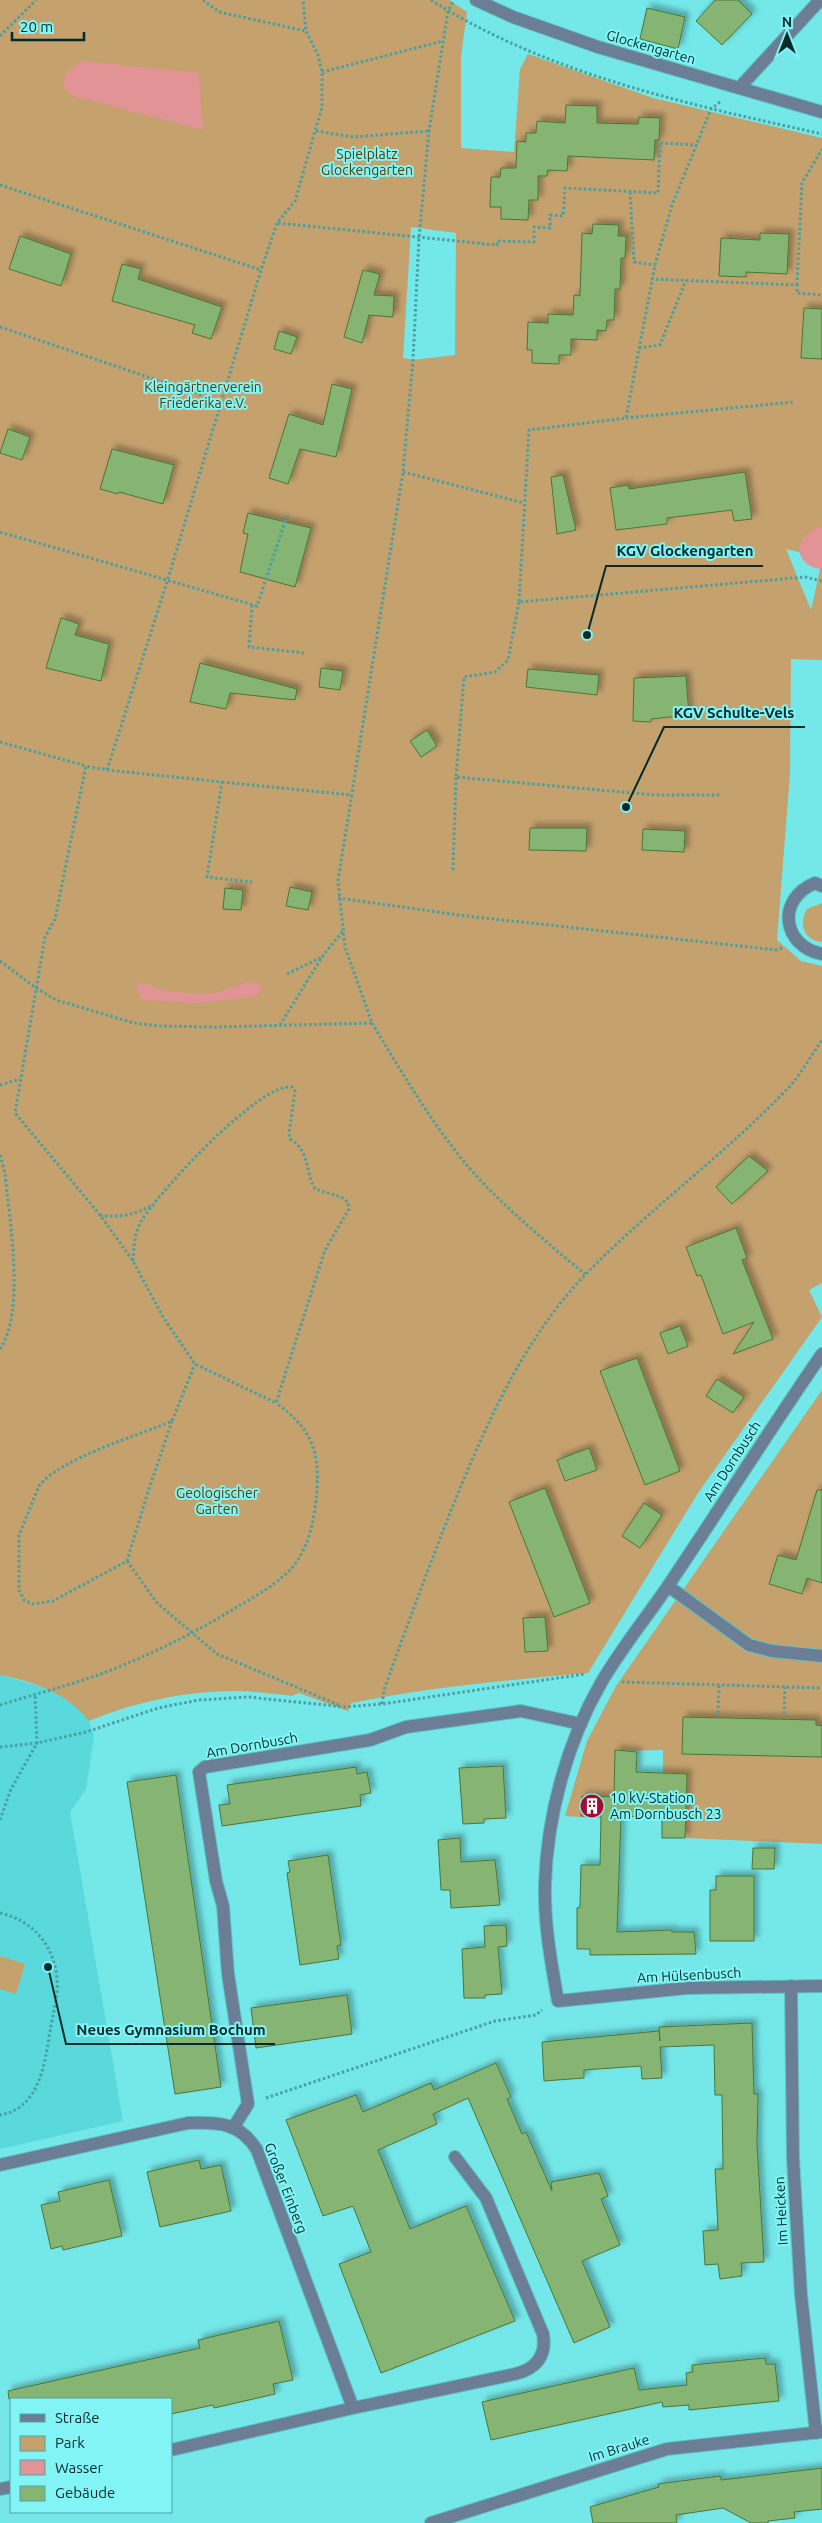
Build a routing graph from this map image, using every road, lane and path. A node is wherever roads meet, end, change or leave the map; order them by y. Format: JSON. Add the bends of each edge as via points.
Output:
{"nodes":[{"id":1,"x":36,"y":0,"type":"edge"},
{"id":2,"x":203,"y":0,"type":"edge"},
{"id":3,"x":303,"y":0,"type":"edge"},
{"id":4,"x":431,"y":0,"type":"edge"},
{"id":5,"x":454,"y":0,"type":"edge"},
{"id":6,"x":476,"y":0,"type":"edge"},
{"id":7,"x":820,"y":0,"type":"edge"},
{"id":8,"x":448,"y":11,"type":"junction"},
{"id":9,"x":306,"y":31,"type":"junction"},
{"id":10,"x":0,"y":36,"type":"edge"},
{"id":11,"x":443,"y":41,"type":"junction"},
{"id":12,"x":322,"y":72,"type":"junction"},
{"id":13,"x":740,"y":86,"type":"junction"},
{"id":14,"x":711,"y":109,"type":"junction"},
{"id":15,"x":822,"y":112,"type":"edge"},
{"id":16,"x":316,"y":131,"type":"junction"},
{"id":17,"x":429,"y":131,"type":"junction"},
{"id":18,"x":822,"y":134,"type":"edge"},
{"id":19,"x":697,"y":145,"type":"junction"},
{"id":20,"x":822,"y":149,"type":"edge"},
{"id":21,"x":0,"y":185,"type":"edge"},
{"id":22,"x":630,"y":191,"type":"junction"},
{"id":23,"x":277,"y":223,"type":"junction"},
{"id":24,"x":419,"y":238,"type":"junction"},
{"id":25,"x":655,"y":265,"type":"junction"},
{"id":26,"x":261,"y":270,"type":"junction"},
{"id":27,"x":651,"y":279,"type":"junction"},
{"id":28,"x":686,"y":280,"type":"junction"},
{"id":29,"x":797,"y":285,"type":"junction"},
{"id":30,"x":822,"y":295,"type":"edge"},
{"id":31,"x":0,"y":327,"type":"edge"},
{"id":32,"x":639,"y":348,"type":"junction"},
{"id":33,"x":222,"y":402,"type":"junction"},
{"id":34,"x":794,"y":402,"type":"dead end"},
{"id":35,"x":626,"y":418,"type":"junction"},
{"id":36,"x":403,"y":472,"type":"junction"},
{"id":37,"x":524,"y":503,"type":"junction"},
{"id":38,"x":288,"y":513,"type":"dead end"},
{"id":39,"x":0,"y":532,"type":"edge"},
{"id":40,"x":822,"y":581,"type":"edge"},
{"id":41,"x":167,"y":582,"type":"junction"},
{"id":42,"x":519,"y":602,"type":"junction"},
{"id":43,"x":252,"y":605,"type":"junction"},
{"id":44,"x":305,"y":653,"type":"dead end"},
{"id":45,"x":0,"y":742,"type":"edge"},
{"id":46,"x":86,"y":766,"type":"junction"},
{"id":47,"x":107,"y":770,"type":"junction"},
{"id":48,"x":456,"y":777,"type":"junction"},
{"id":49,"x":222,"y":782,"type":"junction"},
{"id":50,"x":721,"y":794,"type":"dead end"},
{"id":51,"x":351,"y":795,"type":"junction"},
{"id":52,"x":453,"y":870,"type":"dead end"},
{"id":53,"x":252,"y":882,"type":"dead end"},
{"id":54,"x":822,"y":886,"type":"edge"},
{"id":55,"x":338,"y":898,"type":"junction"},
{"id":56,"x":343,"y":930,"type":"junction"},
{"id":57,"x":796,"y":940,"type":"junction"},
{"id":58,"x":822,"y":954,"type":"edge"},
{"id":59,"x":322,"y":957,"type":"junction"},
{"id":60,"x":0,"y":961,"type":"edge"},
{"id":61,"x":287,"y":974,"type":"dead end"},
{"id":62,"x":36,"y":988,"type":"junction"},
{"id":63,"x":372,"y":1022,"type":"junction"},
{"id":64,"x":280,"y":1026,"type":"junction"},
{"id":65,"x":822,"y":1040,"type":"edge"},
{"id":66,"x":20,"y":1079,"type":"junction"},
{"id":67,"x":0,"y":1085,"type":"edge"},
{"id":68,"x":0,"y":1155,"type":"edge"},
{"id":69,"x":154,"y":1204,"type":"junction"},
{"id":70,"x":100,"y":1215,"type":"junction"},
{"id":71,"x":134,"y":1261,"type":"junction"},
{"id":72,"x":585,"y":1274,"type":"junction"},
{"id":73,"x":0,"y":1349,"type":"edge"},
{"id":74,"x":822,"y":1354,"type":"edge"},
{"id":75,"x":195,"y":1364,"type":"junction"},
{"id":76,"x":276,"y":1403,"type":"junction"},
{"id":77,"x":172,"y":1422,"type":"junction"},
{"id":78,"x":128,"y":1561,"type":"junction"},
{"id":79,"x":668,"y":1586,"type":"junction"},
{"id":80,"x":192,"y":1634,"type":"junction"},
{"id":81,"x":822,"y":1656,"type":"edge"},
{"id":82,"x":602,"y":1681,"type":"junction"},
{"id":83,"x":719,"y":1684,"type":"junction"},
{"id":84,"x":785,"y":1686,"type":"junction"},
{"id":85,"x":822,"y":1688,"type":"edge"},
{"id":86,"x":35,"y":1694,"type":"junction"},
{"id":87,"x":382,"y":1704,"type":"junction"},
{"id":88,"x":0,"y":1705,"type":"edge"},
{"id":89,"x":344,"y":1707,"type":"junction"},
{"id":90,"x":718,"y":1713,"type":"dead end"},
{"id":91,"x":784,"y":1714,"type":"dead end"},
{"id":92,"x":580,"y":1724,"type":"junction"},
{"id":93,"x":37,"y":1743,"type":"junction"},
{"id":94,"x":0,"y":1747,"type":"edge"},
{"id":95,"x":0,"y":1820,"type":"edge"},
{"id":96,"x":0,"y":1913,"type":"edge"},
{"id":97,"x":791,"y":1986,"type":"junction"},
{"id":98,"x":822,"y":1986,"type":"edge"},
{"id":99,"x":558,"y":2000,"type":"junction"},
{"id":100,"x":248,"y":2104,"type":"junction"},
{"id":101,"x":0,"y":2115,"type":"edge"},
{"id":102,"x":234,"y":2128,"type":"junction"},
{"id":103,"x":455,"y":2157,"type":"dead end"},
{"id":104,"x":0,"y":2165,"type":"edge"},
{"id":105,"x":353,"y":2408,"type":"junction"},
{"id":106,"x":819,"y":2433,"type":"edge"},
{"id":107,"x":172,"y":2450,"type":"edge"},
{"id":108,"x":431,"y":2523,"type":"edge"}],
"edges":[{"from":1,"to":10,"type":"path"},
{"from":2,"to":9,"type":"path","via":[[219,12]]},
{"from":3,"to":9,"type":"path"},
{"from":4,"to":8,"type":"path"},
{"from":5,"to":8,"type":"path"},
{"from":6,"to":13,"type":"street","name":"Glockengarten","via":[[513,17],[598,47]]},
{"from":7,"to":13,"type":"street"},
{"from":8,"to":11,"type":"path"},
{"from":8,"to":14,"type":"path","via":[[504,40],[606,80]]},
{"from":9,"to":12,"type":"path"},
{"from":11,"to":12,"type":"path"},
{"from":11,"to":17,"type":"path"},
{"from":12,"to":16,"type":"path","via":[[322,107]]},
{"from":13,"to":15,"type":"street","name":"Glockengarten"},
{"from":14,"to":18,"type":"path"},
{"from":14,"to":19,"type":"path"},
{"from":16,"to":17,"type":"path","via":[[352,137]]},
{"from":16,"to":23,"type":"path","via":[[296,201]]},
{"from":17,"to":24,"type":"path"},
{"from":19,"to":22,"type":"path","via":[[660,143],[658,192]]},
{"from":19,"to":25,"type":"path","via":[[672,205]]},
{"from":20,"to":29,"type":"path","via":[[802,183]]},
{"from":21,"to":26,"type":"path"},
{"from":22,"to":24,"type":"path","via":[[565,188],[564,216],[550,216],[550,228],[534,227],[534,242],[497,241],[497,245]]},
{"from":22,"to":25,"type":"path","via":[[634,262]]},
{"from":23,"to":24,"type":"path"},
{"from":23,"to":26,"type":"path"},
{"from":24,"to":36,"type":"path"},
{"from":25,"to":27,"type":"path"},
{"from":26,"to":33,"type":"path"},
{"from":27,"to":28,"type":"path"},
{"from":27,"to":32,"type":"path"},
{"from":28,"to":29,"type":"path"},
{"from":28,"to":32,"type":"path","via":[[660,345]]},
{"from":29,"to":30,"type":"path","via":[[796,294]]},
{"from":31,"to":33,"type":"path"},
{"from":32,"to":35,"type":"path"},
{"from":33,"to":41,"type":"path"},
{"from":34,"to":35,"type":"path"},
{"from":35,"to":37,"type":"path","via":[[529,430]]},
{"from":36,"to":37,"type":"path"},
{"from":36,"to":51,"type":"path"},
{"from":37,"to":42,"type":"path"},
{"from":38,"to":43,"type":"path","via":[[257,606]]},
{"from":39,"to":41,"type":"path"},
{"from":40,"to":42,"type":"path","via":[[790,578]]},
{"from":41,"to":43,"type":"path"},
{"from":41,"to":47,"type":"path"},
{"from":42,"to":48,"type":"path","via":[[508,660],[495,672],[464,677]]},
{"from":43,"to":44,"type":"path","via":[[248,647]]},
{"from":45,"to":46,"type":"path"},
{"from":46,"to":47,"type":"path"},
{"from":46,"to":62,"type":"path","via":[[55,919],[45,937]]},
{"from":47,"to":49,"type":"path"},
{"from":48,"to":50,"type":"path","via":[[655,794]]},
{"from":48,"to":52,"type":"path"},
{"from":49,"to":51,"type":"path"},
{"from":49,"to":53,"type":"path","via":[[207,877]]},
{"from":51,"to":55,"type":"path"},
{"from":54,"to":57,"type":"street","via":[[815,883],[802,889],[793,899],[789,912],[790,926]]},
{"from":55,"to":56,"type":"path"},
{"from":55,"to":57,"type":"path","via":[[466,916],[777,950]]},
{"from":56,"to":59,"type":"path"},
{"from":56,"to":63,"type":"path"},
{"from":57,"to":58,"type":"street","via":[[809,951]]},
{"from":59,"to":61,"type":"path"},
{"from":59,"to":64,"type":"path"},
{"from":60,"to":62,"type":"path"},
{"from":62,"to":64,"type":"path","via":[[56,1000],[151,1025]]},
{"from":62,"to":66,"type":"path"},
{"from":63,"to":64,"type":"path"},
{"from":63,"to":72,"type":"path","via":[[425,1110],[466,1164],[535,1232]]},
{"from":65,"to":72,"type":"path","via":[[791,1084]]},
{"from":66,"to":67,"type":"path"},
{"from":66,"to":70,"type":"path","via":[[15,1113]]},
{"from":68,"to":73,"type":"path","via":[[5,1173],[14,1282],[11,1322]]},
{"from":69,"to":70,"type":"path","via":[[138,1213],[112,1217]]},
{"from":69,"to":71,"type":"path","via":[[134,1237]]},
{"from":69,"to":76,"type":"path","via":[[236,1118],[270,1092],[288,1086],[295,1090],[290,1139],[300,1145],[315,1190],[341,1197],[348,1202],[350,1209],[325,1250]]},
{"from":70,"to":71,"type":"path"},
{"from":71,"to":75,"type":"path","via":[[163,1317]]},
{"from":72,"to":87,"type":"path","via":[[548,1319],[504,1392],[479,1443],[424,1580],[384,1690]]},
{"from":74,"to":79,"type":"street","name":"Am Dornbusch"},
{"from":75,"to":76,"type":"path"},
{"from":75,"to":77,"type":"path"},
{"from":76,"to":80,"type":"path","via":[[296,1418],[310,1437],[314,1449],[318,1483],[315,1515],[306,1542],[288,1572],[268,1588]]},
{"from":77,"to":78,"type":"path","via":[[146,1495]]},
{"from":77,"to":78,"type":"path","via":[[55,1470],[36,1492],[19,1535],[20,1590],[24,1600],[33,1604],[44,1604]]},
{"from":78,"to":80,"type":"path","via":[[157,1603]]},
{"from":79,"to":81,"type":"street","via":[[749,1645],[772,1652]]},
{"from":79,"to":82,"type":"street","name":"Am Dornbusch"},
{"from":80,"to":86,"type":"path","via":[[98,1675]]},
{"from":80,"to":89,"type":"path","via":[[217,1654]]},
{"from":82,"to":83,"type":"path"},
{"from":82,"to":87,"type":"path","via":[[584,1674]]},
{"from":82,"to":92,"type":"street","name":"Am Dornbusch"},
{"from":83,"to":84,"type":"path"},
{"from":83,"to":90,"type":"path"},
{"from":84,"to":85,"type":"path"},
{"from":84,"to":91,"type":"path"},
{"from":86,"to":88,"type":"path"},
{"from":86,"to":93,"type":"path"},
{"from":87,"to":89,"type":"path"},
{"from":89,"to":93,"type":"path","via":[[248,1696],[199,1700],[158,1708],[86,1732]]},
{"from":92,"to":99,"type":"street","name":"Am Dornbusch","via":[[560,1785],[547,1855],[548,1946]]},
{"from":92,"to":100,"type":"street","name":"Am Dornbusch","via":[[521,1711],[406,1727],[370,1740],[205,1766],[199,1772],[223,1906],[228,1974]]},
{"from":93,"to":94,"type":"path"},
{"from":93,"to":95,"type":"path","via":[[11,1789]]},
{"from":96,"to":101,"type":"path","via":[[28,1923],[39,1933],[57,1970],[57,1992],[42,2071],[32,2098]]},
{"from":97,"to":98,"type":"street","name":"Am Hülsenbusch"},
{"from":97,"to":99,"type":"street","name":"Am Hülsenbusch","via":[[687,1988]]},
{"from":97,"to":106,"type":"street","name":"Im Heicken","via":[[792,2159],[801,2295]]},
{"from":99,"to":100,"type":"path","via":[[536,2015],[495,2022]]},
{"from":100,"to":102,"type":"street"},
{"from":102,"to":104,"type":"street","name":"Großer Einberg","via":[[216,2122],[188,2123]]},
{"from":102,"to":105,"type":"street","name":"Großer Einberg","via":[[251,2141],[256,2150]]},
{"from":103,"to":105,"type":"street","via":[[486,2198],[543,2334],[542,2354],[526,2371]]},
{"from":105,"to":107,"type":"street"},
{"from":106,"to":108,"type":"street","name":"Im Brauke","via":[[667,2449]]}]}
